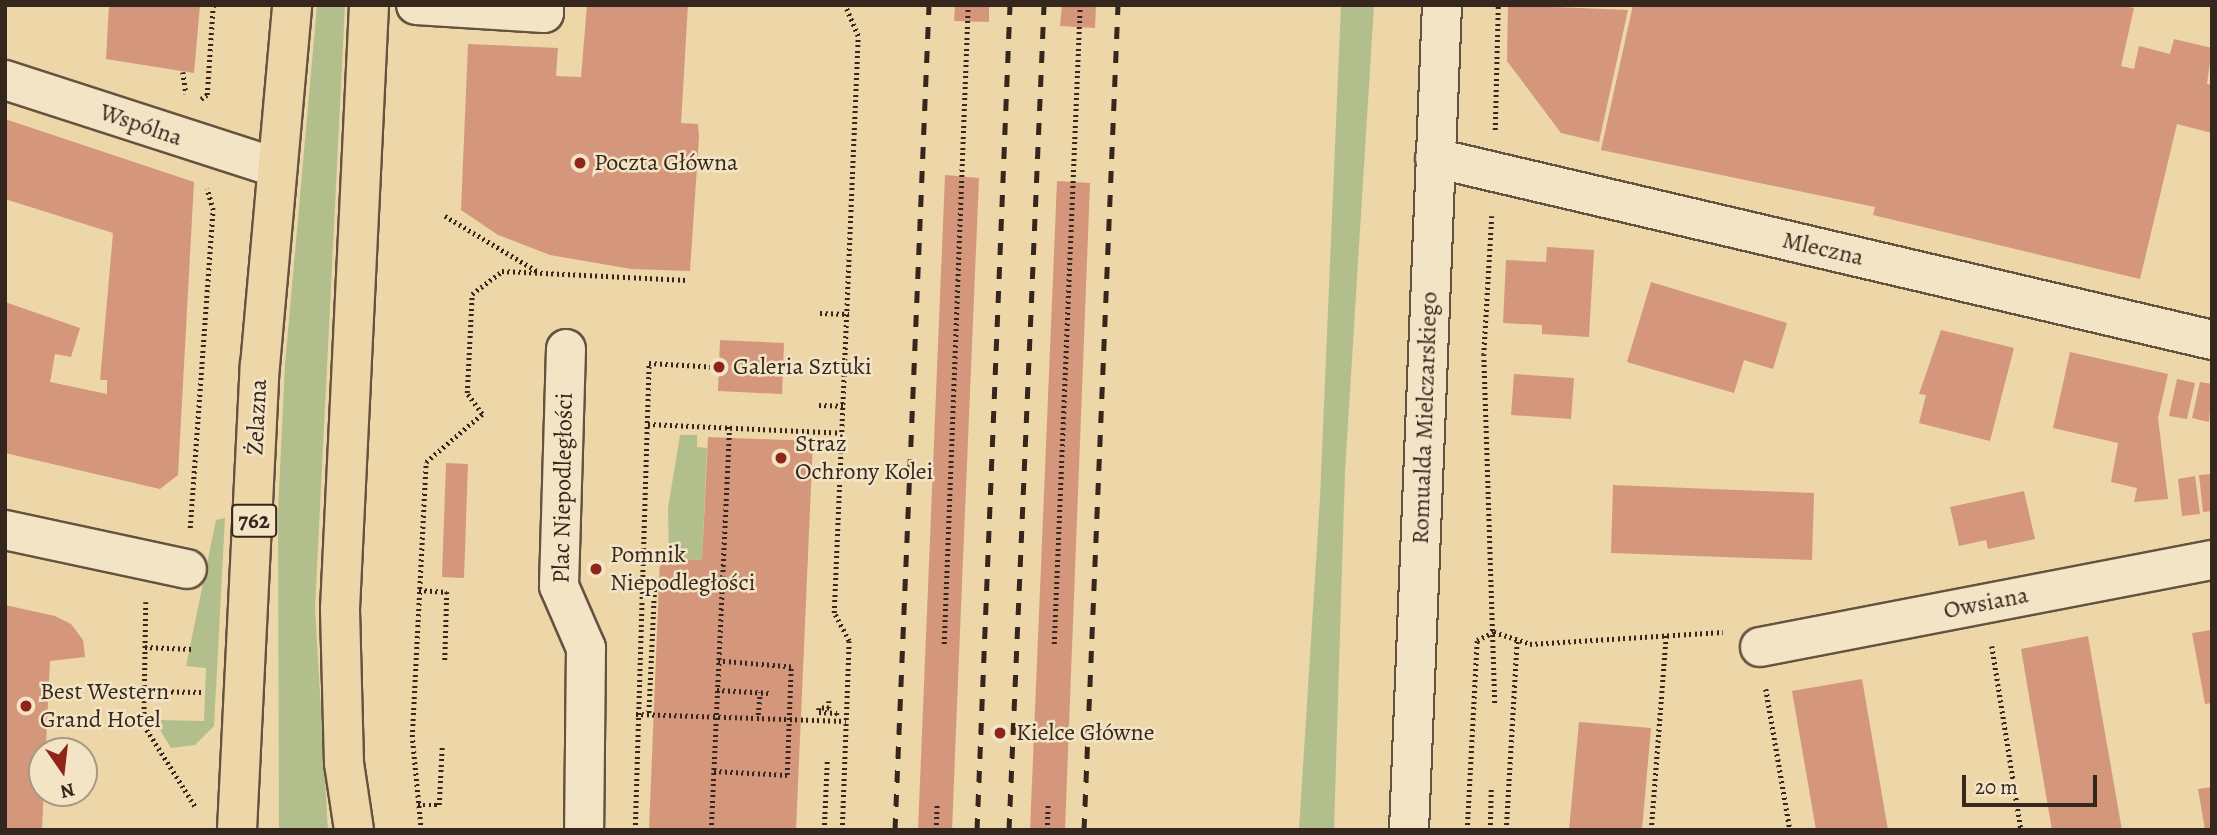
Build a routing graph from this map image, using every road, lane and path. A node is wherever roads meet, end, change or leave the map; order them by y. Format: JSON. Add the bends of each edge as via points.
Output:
{"nodes":[{"id":1,"x":213,"y":5,"type":"edge"},
{"id":2,"x":292,"y":5,"type":"edge"},
{"id":3,"x":369,"y":5,"type":"edge"},
{"id":4,"x":416,"y":5,"type":"edge"},
{"id":5,"x":544,"y":5,"type":"edge"},
{"id":6,"x":845,"y":5,"type":"edge"},
{"id":7,"x":968,"y":5,"type":"edge"},
{"id":8,"x":1080,"y":5,"type":"edge"},
{"id":9,"x":1442,"y":5,"type":"edge"},
{"id":10,"x":1499,"y":5,"type":"edge"},
{"id":11,"x":183,"y":72,"type":"dead end"},
{"id":12,"x":5,"y":80,"type":"edge"},
{"id":13,"x":197,"y":102,"type":"dead end"},
{"id":14,"x":187,"y":107,"type":"dead end"},
{"id":15,"x":1435,"y":158,"type":"junction"},
{"id":16,"x":277,"y":167,"type":"junction"},
{"id":17,"x":1494,"y":171,"type":"junction"},
{"id":18,"x":200,"y":180,"type":"dead end"},
{"id":19,"x":445,"y":216,"type":"dead end"},
{"id":20,"x":539,"y":272,"type":"junction"},
{"id":21,"x":687,"y":280,"type":"dead end"},
{"id":22,"x":820,"y":313,"type":"dead end"},
{"id":23,"x":849,"y":314,"type":"junction"},
{"id":24,"x":2212,"y":340,"type":"edge"},
{"id":25,"x":566,"y":349,"type":"dead end"},
{"id":26,"x":719,"y":367,"type":"dead end"},
{"id":27,"x":819,"y":405,"type":"dead end"},
{"id":28,"x":844,"y":406,"type":"junction"},
{"id":29,"x":648,"y":424,"type":"junction"},
{"id":30,"x":729,"y":426,"type":"junction"},
{"id":31,"x":843,"y":433,"type":"junction"},
{"id":32,"x":5,"y":530,"type":"edge"},
{"id":33,"x":2212,"y":560,"type":"edge"},
{"id":34,"x":147,"y":561,"type":"junction"},
{"id":35,"x":187,"y":569,"type":"joint"},
{"id":36,"x":641,"y":584,"type":"junction"},
{"id":37,"x":419,"y":590,"type":"junction"},
{"id":38,"x":1494,"y":632,"type":"junction"},
{"id":39,"x":1990,"y":634,"type":"dead end"},
{"id":40,"x":1667,"y":636,"type":"junction"},
{"id":41,"x":1517,"y":639,"type":"junction"},
{"id":42,"x":944,"y":644,"type":"dead end"},
{"id":43,"x":1054,"y":644,"type":"dead end"},
{"id":44,"x":145,"y":647,"type":"junction"},
{"id":45,"x":1760,"y":647,"type":"joint"},
{"id":46,"x":192,"y":649,"type":"dead end"},
{"id":47,"x":445,"y":660,"type":"dead end"},
{"id":48,"x":718,"y":661,"type":"junction"},
{"id":49,"x":717,"y":690,"type":"junction"},
{"id":50,"x":144,"y":691,"type":"junction"},
{"id":51,"x":201,"y":692,"type":"dead end"},
{"id":52,"x":1495,"y":704,"type":"dead end"},
{"id":53,"x":636,"y":714,"type":"junction"},
{"id":54,"x":649,"y":714,"type":"junction"},
{"id":55,"x":716,"y":715,"type":"junction"},
{"id":56,"x":758,"y":715,"type":"dead end"},
{"id":57,"x":836,"y":718,"type":"dead end"},
{"id":58,"x":829,"y":720,"type":"junction"},
{"id":59,"x":846,"y":721,"type":"junction"},
{"id":60,"x":442,"y":745,"type":"dead end"},
{"id":61,"x":827,"y":761,"type":"dead end"},
{"id":62,"x":713,"y":771,"type":"junction"},
{"id":63,"x":1491,"y":789,"type":"dead end"},
{"id":64,"x":418,"y":805,"type":"junction"},
{"id":65,"x":937,"y":805,"type":"dead end"},
{"id":66,"x":1048,"y":805,"type":"dead end"},
{"id":67,"x":199,"y":815,"type":"dead end"},
{"id":68,"x":237,"y":830,"type":"edge"},
{"id":69,"x":354,"y":830,"type":"edge"},
{"id":70,"x":421,"y":830,"type":"edge"},
{"id":71,"x":584,"y":830,"type":"edge"},
{"id":72,"x":635,"y":830,"type":"edge"},
{"id":73,"x":711,"y":830,"type":"edge"},
{"id":74,"x":824,"y":830,"type":"edge"},
{"id":75,"x":842,"y":830,"type":"edge"},
{"id":76,"x":936,"y":830,"type":"edge"},
{"id":77,"x":1047,"y":830,"type":"edge"},
{"id":78,"x":1409,"y":830,"type":"edge"},
{"id":79,"x":1467,"y":830,"type":"edge"},
{"id":80,"x":1490,"y":830,"type":"edge"},
{"id":81,"x":1506,"y":830,"type":"edge"},
{"id":82,"x":1651,"y":830,"type":"edge"},
{"id":83,"x":2021,"y":830,"type":"edge"}],
"edges":[{"from":1,"to":13,"type":"path","via":[[207,96]]},
{"from":2,"to":16,"type":"main road","name":"Żelazna","number":"762"},
{"from":3,"to":69,"type":"main road","via":[[340,609],[344,763]]},
{"from":4,"to":5,"type":"street","via":[[544,13]]},
{"from":6,"to":23,"type":"path","via":[[858,36]]},
{"from":7,"to":42,"type":"path"},
{"from":8,"to":43,"type":"path"},
{"from":9,"to":15,"type":"street","name":"Romualda Mielczarskiego"},
{"from":10,"to":17,"type":"path"},
{"from":11,"to":14,"type":"path"},
{"from":12,"to":16,"type":"street","name":"Wspólna"},
{"from":15,"to":17,"type":"street","name":"Mleczna"},
{"from":15,"to":78,"type":"street","name":"Romualda Mielczarskiego"},
{"from":16,"to":68,"type":"main road","name":"Żelazna","number":"762","via":[[259,379]]},
{"from":17,"to":24,"type":"street","name":"Mleczna"},
{"from":17,"to":38,"type":"path","via":[[1485,354]]},
{"from":18,"to":35,"type":"path","via":[[213,210]]},
{"from":19,"to":20,"type":"path"},
{"from":20,"to":21,"type":"path"},
{"from":20,"to":37,"type":"path","via":[[502,271],[472,294],[467,393],[482,414],[426,462]]},
{"from":22,"to":23,"type":"path"},
{"from":23,"to":28,"type":"path"},
{"from":25,"to":71,"type":"street","name":"Plac Niepodległości","via":[[559,586],[586,648]]},
{"from":26,"to":29,"type":"path","via":[[649,363]]},
{"from":27,"to":28,"type":"path"},
{"from":28,"to":31,"type":"path"},
{"from":29,"to":30,"type":"path"},
{"from":29,"to":36,"type":"path"},
{"from":30,"to":31,"type":"path"},
{"from":30,"to":48,"type":"path"},
{"from":31,"to":59,"type":"path","via":[[834,614],[849,641]]},
{"from":32,"to":34,"type":"street"},
{"from":33,"to":45,"type":"street","name":"Owsiana"},
{"from":34,"to":35,"type":"street"},
{"from":34,"to":44,"type":"path"},
{"from":36,"to":53,"type":"path"},
{"from":36,"to":54,"type":"path","via":[[655,584]]},
{"from":37,"to":47,"type":"path","via":[[447,592]]},
{"from":37,"to":64,"type":"path","via":[[412,737]]},
{"from":38,"to":41,"type":"path"},
{"from":38,"to":52,"type":"path"},
{"from":38,"to":79,"type":"path","via":[[1477,640]]},
{"from":39,"to":83,"type":"path"},
{"from":40,"to":41,"type":"path","via":[[1530,644]]},
{"from":40,"to":45,"type":"path","via":[[1746,631]]},
{"from":40,"to":82,"type":"path"},
{"from":41,"to":81,"type":"path"},
{"from":44,"to":46,"type":"path"},
{"from":44,"to":50,"type":"path"},
{"from":48,"to":49,"type":"path"},
{"from":48,"to":62,"type":"path","via":[[791,667],[787,775]]},
{"from":49,"to":55,"type":"path"},
{"from":49,"to":56,"type":"path","via":[[770,693],[759,692]]},
{"from":50,"to":51,"type":"path"},
{"from":50,"to":67,"type":"path","via":[[146,732]]},
{"from":53,"to":54,"type":"path"},
{"from":53,"to":72,"type":"path"},
{"from":54,"to":55,"type":"path"},
{"from":55,"to":58,"type":"path"},
{"from":55,"to":62,"type":"path"},
{"from":57,"to":58,"type":"path","via":[[837,713],[828,713],[818,712],[819,708],[829,708],[829,701],[829,711]]},
{"from":58,"to":59,"type":"path"},
{"from":59,"to":75,"type":"path"},
{"from":60,"to":64,"type":"path","via":[[439,806]]},
{"from":61,"to":74,"type":"path"},
{"from":62,"to":73,"type":"path"},
{"from":63,"to":80,"type":"path"},
{"from":64,"to":70,"type":"path"},
{"from":65,"to":76,"type":"path"},
{"from":66,"to":77,"type":"path"}]}
